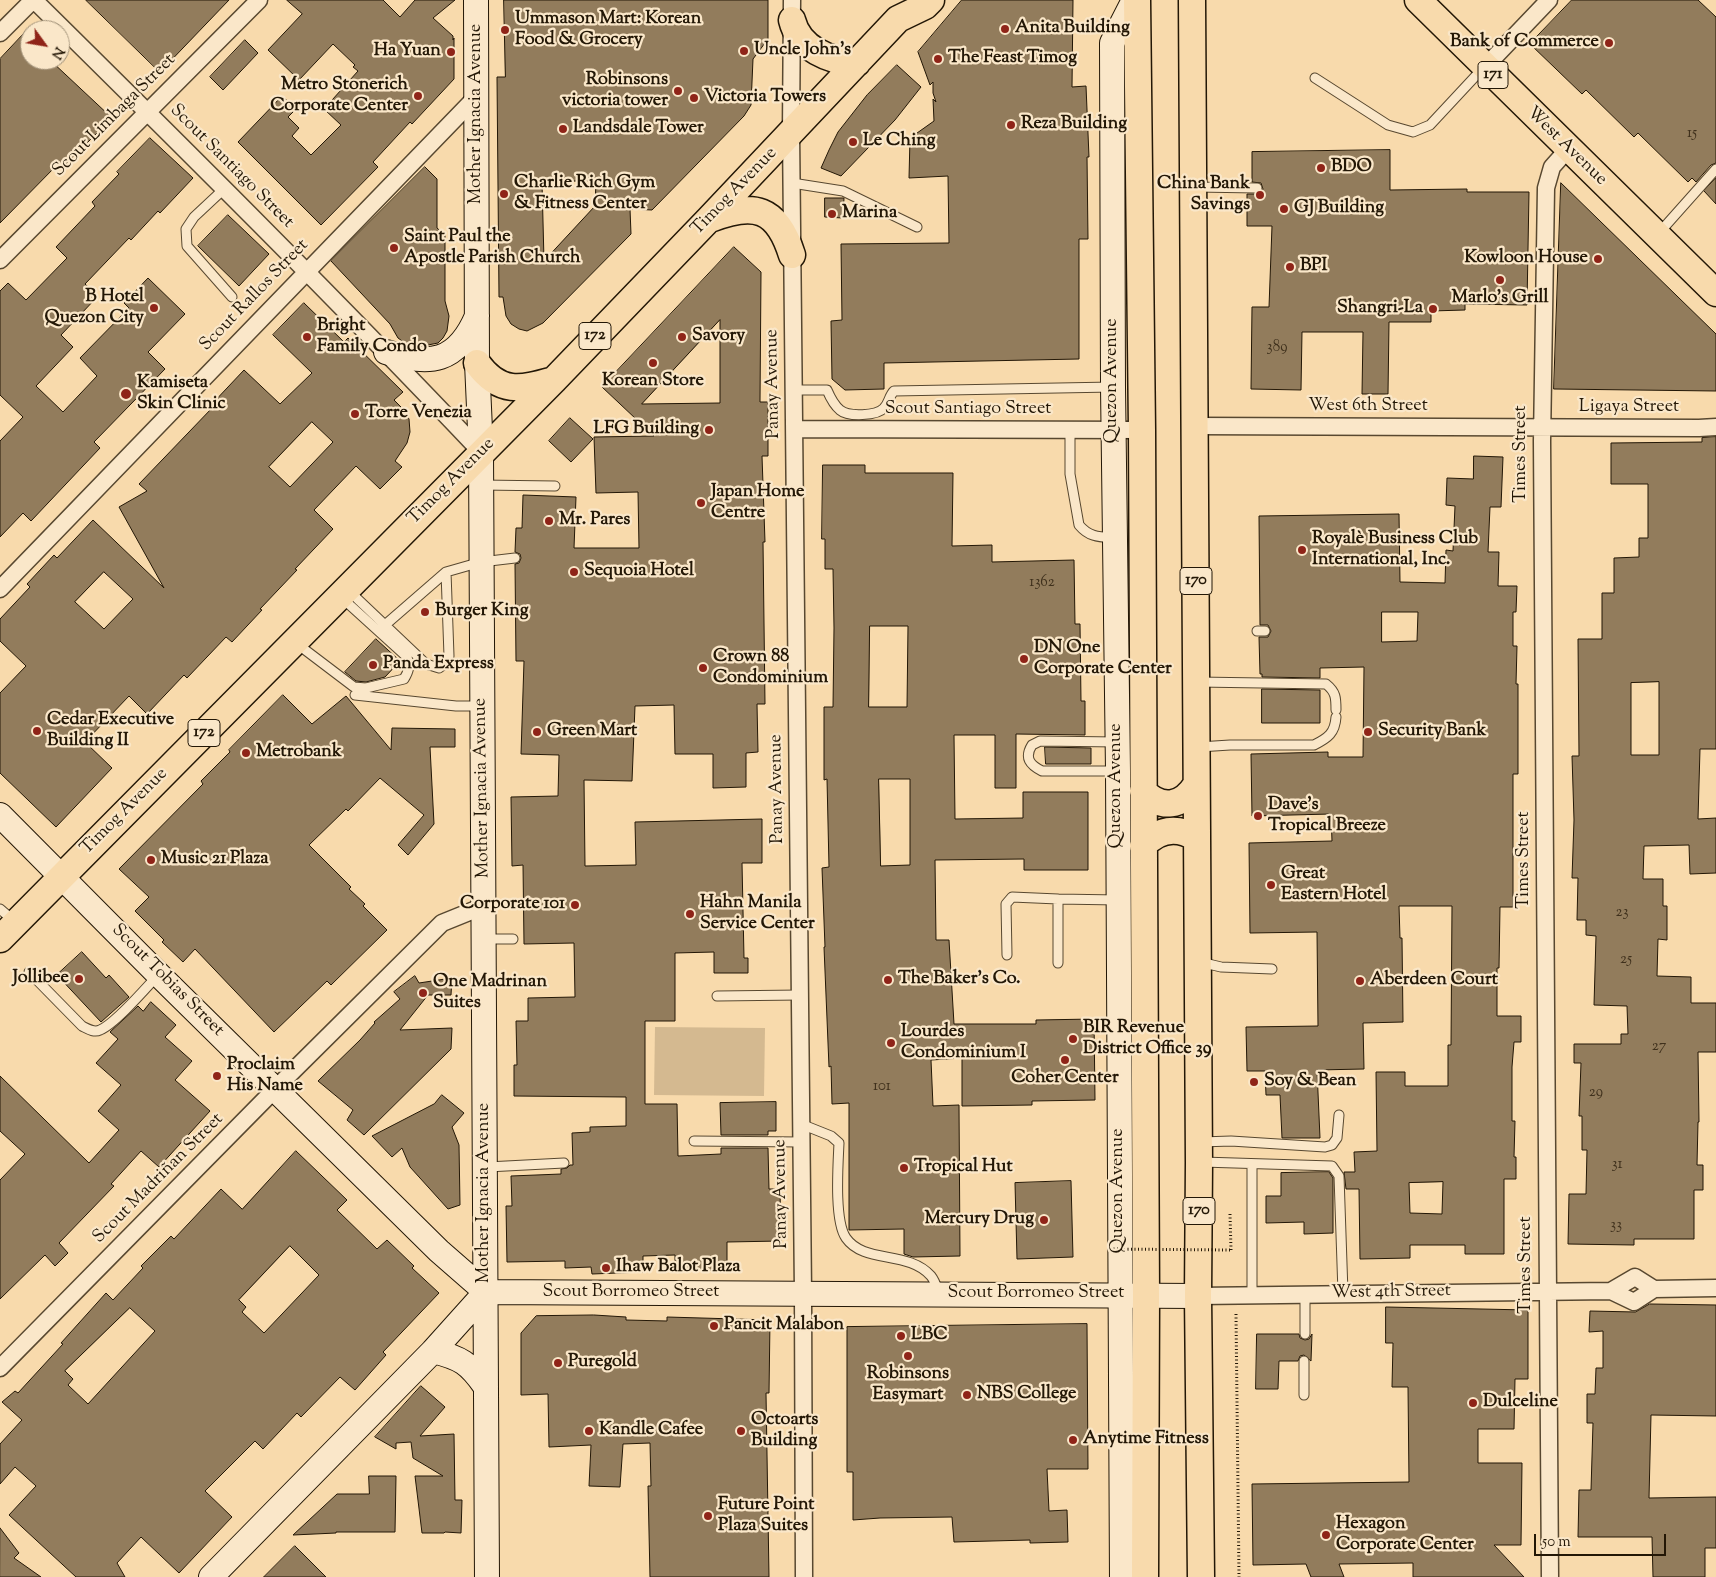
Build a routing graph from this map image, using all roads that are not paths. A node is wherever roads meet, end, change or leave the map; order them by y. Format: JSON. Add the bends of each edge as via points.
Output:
{"nodes":[{"id":1,"x":33,"y":0,"type":"edge"},
{"id":2,"x":259,"y":0,"type":"edge"},
{"id":3,"x":476,"y":0,"type":"edge"},
{"id":4,"x":931,"y":0,"type":"edge"},
{"id":5,"x":1136,"y":0,"type":"edge"},
{"id":6,"x":1192,"y":0,"type":"edge"},
{"id":7,"x":1418,"y":0,"type":"edge"},
{"id":8,"x":1549,"y":0,"type":"edge"},
{"id":9,"x":902,"y":9,"type":"edge"},
{"id":10,"x":792,"y":10,"type":"edge"},
{"id":11,"x":0,"y":33,"type":"edge"},
{"id":12,"x":857,"y":62,"type":"junction"},
{"id":13,"x":1484,"y":67,"type":"junction"},
{"id":14,"x":1315,"y":78,"type":"dead end"},
{"id":15,"x":477,"y":96,"type":"junction"},
{"id":16,"x":148,"y":112,"type":"junction"},
{"id":17,"x":791,"y":132,"type":"junction"},
{"id":18,"x":1568,"y":149,"type":"junction"},
{"id":19,"x":1716,"y":169,"type":"edge"},
{"id":20,"x":792,"y":183,"type":"junction"},
{"id":21,"x":1193,"y":187,"type":"junction"},
{"id":22,"x":225,"y":188,"type":"junction"},
{"id":23,"x":1257,"y":188,"type":"dead end"},
{"id":24,"x":709,"y":219,"type":"junction"},
{"id":25,"x":917,"y":227,"type":"dead end"},
{"id":26,"x":1657,"y":235,"type":"junction"},
{"id":27,"x":792,"y":255,"type":"junction"},
{"id":28,"x":0,"y":260,"type":"edge"},
{"id":29,"x":306,"y":271,"type":"junction"},
{"id":30,"x":1716,"y":293,"type":"edge"},
{"id":31,"x":232,"y":296,"type":"dead end"},
{"id":32,"x":477,"y":314,"type":"junction"},
{"id":33,"x":386,"y":352,"type":"junction"},
{"id":34,"x":477,"y":364,"type":"junction"},
{"id":35,"x":554,"y":380,"type":"junction"},
{"id":36,"x":1113,"y":387,"type":"junction"},
{"id":37,"x":794,"y":390,"type":"junction"},
{"id":38,"x":1195,"y":426,"type":"junction"},
{"id":39,"x":1542,"y":427,"type":"junction"},
{"id":40,"x":1716,"y":427,"type":"edge"},
{"id":41,"x":795,"y":430,"type":"junction"},
{"id":42,"x":1070,"y":430,"type":"junction"},
{"id":43,"x":1114,"y":430,"type":"junction"},
{"id":44,"x":1142,"y":430,"type":"junction"},
{"id":45,"x":481,"y":452,"type":"junction"},
{"id":46,"x":481,"y":485,"type":"junction"},
{"id":47,"x":555,"y":486,"type":"dead end"},
{"id":48,"x":1115,"y":538,"type":"junction"},
{"id":49,"x":515,"y":558,"type":"dead end"},
{"id":50,"x":481,"y":562,"type":"junction"},
{"id":51,"x":446,"y":572,"type":"junction"},
{"id":52,"x":0,"y":589,"type":"edge"},
{"id":53,"x":343,"y":592,"type":"junction"},
{"id":54,"x":385,"y":625,"type":"junction"},
{"id":55,"x":294,"y":642,"type":"junction"},
{"id":56,"x":1196,"y":682,"type":"junction"},
{"id":57,"x":355,"y":695,"type":"dead end"},
{"id":58,"x":481,"y":706,"type":"junction"},
{"id":59,"x":1117,"y":742,"type":"junction"},
{"id":60,"x":1196,"y":747,"type":"junction"},
{"id":61,"x":1118,"y":771,"type":"junction"},
{"id":62,"x":1196,"y":785,"type":"junction"},
{"id":63,"x":1143,"y":791,"type":"junction"},
{"id":64,"x":0,"y":815,"type":"edge"},
{"id":65,"x":1196,"y":838,"type":"junction"},
{"id":66,"x":1143,"y":846,"type":"junction"},
{"id":67,"x":62,"y":877,"type":"junction"},
{"id":68,"x":1058,"y":899,"type":"junction"},
{"id":69,"x":1118,"y":900,"type":"junction"},
{"id":70,"x":484,"y":906,"type":"junction"},
{"id":71,"x":5,"y":923,"type":"edge"},
{"id":72,"x":484,"y":939,"type":"junction"},
{"id":73,"x":513,"y":939,"type":"dead end"},
{"id":74,"x":1007,"y":955,"type":"dead end"},
{"id":75,"x":1198,"y":961,"type":"junction"},
{"id":76,"x":1058,"y":963,"type":"dead end"},
{"id":77,"x":1272,"y":969,"type":"dead end"},
{"id":78,"x":29,"y":972,"type":"dead end"},
{"id":79,"x":159,"y":975,"type":"junction"},
{"id":80,"x":800,"y":995,"type":"junction"},
{"id":81,"x":717,"y":996,"type":"dead end"},
{"id":82,"x":276,"y":1089,"type":"junction"},
{"id":83,"x":1339,"y":1116,"type":"dead end"},
{"id":84,"x":801,"y":1124,"type":"junction"},
{"id":85,"x":694,"y":1141,"type":"dead end"},
{"id":86,"x":801,"y":1142,"type":"junction"},
{"id":87,"x":1199,"y":1152,"type":"junction"},
{"id":88,"x":564,"y":1163,"type":"dead end"},
{"id":89,"x":1252,"y":1164,"type":"junction"},
{"id":90,"x":485,"y":1167,"type":"junction"},
{"id":91,"x":1716,"y":1288,"type":"edge"},
{"id":92,"x":1547,"y":1291,"type":"junction"},
{"id":93,"x":486,"y":1292,"type":"junction"},
{"id":94,"x":803,"y":1293,"type":"junction"},
{"id":95,"x":1343,"y":1293,"type":"junction"},
{"id":96,"x":939,"y":1294,"type":"junction"},
{"id":97,"x":1120,"y":1294,"type":"junction"},
{"id":98,"x":1252,"y":1294,"type":"junction"},
{"id":99,"x":1305,"y":1294,"type":"junction"},
{"id":100,"x":1146,"y":1296,"type":"junction"},
{"id":101,"x":1172,"y":1296,"type":"joint"},
{"id":102,"x":1198,"y":1296,"type":"junction"},
{"id":103,"x":1305,"y":1334,"type":"dead end"},
{"id":104,"x":433,"y":1351,"type":"junction"},
{"id":105,"x":1304,"y":1361,"type":"dead end"},
{"id":106,"x":0,"y":1368,"type":"edge"},
{"id":107,"x":485,"y":1386,"type":"junction"},
{"id":108,"x":1304,"y":1395,"type":"dead end"},
{"id":109,"x":211,"y":1577,"type":"edge"},
{"id":110,"x":487,"y":1577,"type":"edge"},
{"id":111,"x":804,"y":1577,"type":"edge"},
{"id":112,"x":1122,"y":1577,"type":"edge"},
{"id":113,"x":1145,"y":1577,"type":"edge"},
{"id":114,"x":1201,"y":1577,"type":"edge"},
{"id":115,"x":1550,"y":1577,"type":"edge"}],
"edges":[{"from":1,"to":11,"type":"street"},
{"from":1,"to":16,"type":"street","name":"Scout Santiago Street"},
{"from":2,"to":16,"type":"street","name":"Scout Limbaga Street"},
{"from":3,"to":15,"type":"street","name":"Mother Ignacia Avenue"},
{"from":4,"to":9,"type":"main road","name":"Timog Avenue","number":"172","via":[[926,6]]},
{"from":5,"to":36,"type":"street","name":"Quezon Avenue","via":[[1112,43]]},
{"from":5,"to":44,"type":"main road","name":"Quezon Avenue"},
{"from":6,"to":21,"type":"main road","number":"170"},
{"from":7,"to":13,"type":"main road","name":"West Avenue","number":"171"},
{"from":8,"to":13,"type":"street"},
{"from":9,"to":12,"type":"main road","name":"Timog Avenue","number":"172"},
{"from":10,"to":12,"type":"main road","via":[[793,26],[818,53],[841,62]]},
{"from":10,"to":17,"type":"street","name":"Panay Avenue"},
{"from":12,"to":17,"type":"main road","name":"Timog Avenue","number":"172"},
{"from":13,"to":14,"type":"lane","via":[[1430,125],[1413,132],[1388,125]]},
{"from":13,"to":18,"type":"main road","name":"West Avenue","number":"171"},
{"from":15,"to":29,"type":"street","name":"Scout Rallos Street"},
{"from":15,"to":32,"type":"street","name":"Mother Ignacia Avenue"},
{"from":16,"to":22,"type":"street","name":"Scout Santiago Street"},
{"from":16,"to":28,"type":"street","name":"Scout Limbaga Street"},
{"from":17,"to":20,"type":"street","name":"Panay Avenue"},
{"from":17,"to":24,"type":"main road","name":"Timog Avenue","number":"172"},
{"from":18,"to":26,"type":"main road","name":"West Avenue","number":"171"},
{"from":18,"to":39,"type":"street","name":"Times Street","via":[[1552,167],[1546,188]]},
{"from":19,"to":26,"type":"lane"},
{"from":20,"to":25,"type":"lane","via":[[843,191]]},
{"from":20,"to":27,"type":"street","name":"Panay Avenue"},
{"from":21,"to":23,"type":"lane"},
{"from":21,"to":38,"type":"main road","number":"170"},
{"from":22,"to":29,"type":"street","name":"Scout Santiago Street"},
{"from":22,"to":31,"type":"lane","via":[[186,229],[187,246]]},
{"from":24,"to":27,"type":"main road","via":[[744,209],[764,214],[781,229]]},
{"from":24,"to":35,"type":"main road","name":"Timog Avenue","number":"172"},
{"from":26,"to":30,"type":"main road","name":"West Avenue","number":"171"},
{"from":27,"to":37,"type":"street","name":"Panay Avenue"},
{"from":29,"to":33,"type":"street","name":"Scout Santiago Street"},
{"from":29,"to":52,"type":"street","name":"Scout Rallos Street"},
{"from":32,"to":33,"type":"street","via":[[464,340],[445,355],[426,361]]},
{"from":32,"to":34,"type":"street","name":"Mother Ignacia Avenue"},
{"from":33,"to":45,"type":"street","name":"Scout Santiago Street"},
{"from":34,"to":35,"type":"main road","via":[[488,377],[509,387],[526,387]]},
{"from":34,"to":45,"type":"street","name":"Mother Ignacia Avenue"},
{"from":35,"to":45,"type":"main road","name":"Timog Avenue","number":"172"},
{"from":36,"to":37,"type":"lane","via":[[894,391],[880,411],[851,414],[840,410],[827,390]]},
{"from":36,"to":43,"type":"street","name":"Quezon Avenue"},
{"from":37,"to":41,"type":"street","name":"Panay Avenue"},
{"from":38,"to":39,"type":"street","name":"West 6th Street"},
{"from":38,"to":56,"type":"main road","number":"170"},
{"from":39,"to":40,"type":"street","name":"Ligaya Street"},
{"from":39,"to":92,"type":"street","name":"Times Street"},
{"from":41,"to":42,"type":"street","name":"Scout Santiago Street"},
{"from":41,"to":80,"type":"street","name":"Panay Avenue"},
{"from":42,"to":43,"type":"street","name":"Scout Santiago Street"},
{"from":42,"to":48,"type":"lane","via":[[1070,474],[1080,525],[1084,532],[1095,537]]},
{"from":43,"to":44,"type":"street","name":"Scout Santiago Street"},
{"from":43,"to":48,"type":"street","name":"Quezon Avenue"},
{"from":44,"to":63,"type":"main road","name":"Quezon Avenue"},
{"from":45,"to":46,"type":"street","name":"Mother Ignacia Avenue"},
{"from":45,"to":53,"type":"main road","name":"Timog Avenue","number":"172"},
{"from":46,"to":47,"type":"lane"},
{"from":46,"to":50,"type":"street","name":"Mother Ignacia Avenue"},
{"from":48,"to":59,"type":"street","name":"Quezon Avenue"},
{"from":49,"to":50,"type":"lane"},
{"from":50,"to":51,"type":"lane"},
{"from":50,"to":58,"type":"street","name":"Mother Ignacia Avenue"},
{"from":51,"to":54,"type":"lane"},
{"from":51,"to":54,"type":"lane","via":[[449,656],[446,663],[439,668],[426,664]]},
{"from":53,"to":54,"type":"lane"},
{"from":53,"to":55,"type":"main road","name":"Timog Avenue","number":"172"},
{"from":53,"to":55,"type":"lane","via":[[407,658],[408,671],[404,679],[366,688],[354,686]]},
{"from":55,"to":67,"type":"main road","name":"Timog Avenue","number":"172"},
{"from":56,"to":60,"type":"main road","number":"170"},
{"from":56,"to":60,"type":"lane","via":[[1326,684],[1336,697],[1335,728],[1325,740],[1314,745]]},
{"from":57,"to":58,"type":"lane"},
{"from":58,"to":70,"type":"street","name":"Mother Ignacia Avenue"},
{"from":59,"to":61,"type":"street","name":"Quezon Avenue"},
{"from":59,"to":61,"type":"lane","via":[[1040,741],[1032,745],[1027,755],[1029,763],[1042,771]]},
{"from":60,"to":62,"type":"main road","number":"170"},
{"from":61,"to":69,"type":"street","name":"Quezon Avenue"},
{"from":62,"to":63,"type":"main road","via":[[1191,793],[1176,803],[1158,802]]},
{"from":62,"to":65,"type":"main road","number":"170"},
{"from":63,"to":66,"type":"main road","name":"Quezon Avenue"},
{"from":64,"to":67,"type":"street","name":"Scout Tobias Street"},
{"from":65,"to":66,"type":"main road","via":[[1189,833],[1172,830],[1156,834]]},
{"from":65,"to":75,"type":"main road","number":"170"},
{"from":66,"to":100,"type":"main road","name":"Quezon Avenue"},
{"from":67,"to":71,"type":"main road","name":"Timog Avenue","number":"172"},
{"from":67,"to":79,"type":"street","name":"Scout Tobias Street"},
{"from":68,"to":69,"type":"lane"},
{"from":68,"to":74,"type":"lane","via":[[1012,897],[1006,904]]},
{"from":68,"to":76,"type":"lane"},
{"from":69,"to":97,"type":"street","name":"Quezon Avenue"},
{"from":70,"to":72,"type":"street","name":"Mother Ignacia Avenue"},
{"from":70,"to":82,"type":"street","name":"Scout Madriñan Street","via":[[442,923]]},
{"from":72,"to":73,"type":"lane"},
{"from":72,"to":90,"type":"street","name":"Mother Ignacia Avenue"},
{"from":75,"to":77,"type":"lane","via":[[1221,967]]},
{"from":75,"to":87,"type":"main road","number":"170"},
{"from":78,"to":79,"type":"lane","via":[[90,1031],[99,1031],[111,1023]]},
{"from":79,"to":82,"type":"street","name":"Scout Tobias Street"},
{"from":80,"to":81,"type":"lane"},
{"from":80,"to":84,"type":"street","name":"Panay Avenue"},
{"from":82,"to":93,"type":"street","name":"Scout Tobias Street","via":[[439,1251]]},
{"from":82,"to":106,"type":"street","name":"Scout Madriñan Street"},
{"from":83,"to":87,"type":"lane","via":[[1337,1138],[1332,1146],[1231,1141]]},
{"from":84,"to":86,"type":"street","name":"Panay Avenue"},
{"from":84,"to":96,"type":"lane","via":[[831,1136],[838,1143],[839,1216],[845,1237],[855,1247],[869,1253],[914,1262],[932,1277]]},
{"from":85,"to":86,"type":"lane"},
{"from":86,"to":94,"type":"street","name":"Panay Avenue"},
{"from":87,"to":89,"type":"lane"},
{"from":87,"to":102,"type":"main road","number":"170"},
{"from":88,"to":90,"type":"lane"},
{"from":89,"to":95,"type":"lane","via":[[1321,1165],[1332,1166],[1336,1170],[1339,1176]]},
{"from":89,"to":98,"type":"lane"},
{"from":90,"to":93,"type":"street","name":"Mother Ignacia Avenue"},
{"from":91,"to":92,"type":"street","name":"West 4th Street","via":[[1654,1289],[1634,1302],[1611,1291]]},
{"from":92,"to":95,"type":"street","name":"West 4th Street"},
{"from":92,"to":115,"type":"street","name":"Times Street"},
{"from":93,"to":94,"type":"street","name":"Scout Borromeo Street"},
{"from":93,"to":104,"type":"street"},
{"from":93,"to":107,"type":"street","name":"Mother Ignacia Avenue"},
{"from":94,"to":96,"type":"street","name":"Scout Borromeo Street"},
{"from":94,"to":111,"type":"street","name":"Panay Avenue"},
{"from":95,"to":99,"type":"street","name":"West 4th Street"},
{"from":96,"to":97,"type":"street","name":"Scout Borromeo Street"},
{"from":97,"to":100,"type":"street","name":"Scout Borromeo Street"},
{"from":97,"to":112,"type":"street","name":"Quezon Avenue"},
{"from":98,"to":99,"type":"street","name":"West 4th Street"},
{"from":98,"to":102,"type":"street","name":"West 4th Street"},
{"from":99,"to":103,"type":"lane"},
{"from":100,"to":101,"type":"street","name":"Scout Borromeo Street"},
{"from":100,"to":113,"type":"main road","name":"Quezon Avenue"},
{"from":101,"to":102,"type":"street","name":"West 4th Street"},
{"from":102,"to":114,"type":"main road","number":"170"},
{"from":104,"to":107,"type":"street","via":[[450,1355],[472,1367]]},
{"from":104,"to":109,"type":"street"},
{"from":105,"to":108,"type":"lane"},
{"from":107,"to":110,"type":"street","name":"Mother Ignacia Avenue"}]}
